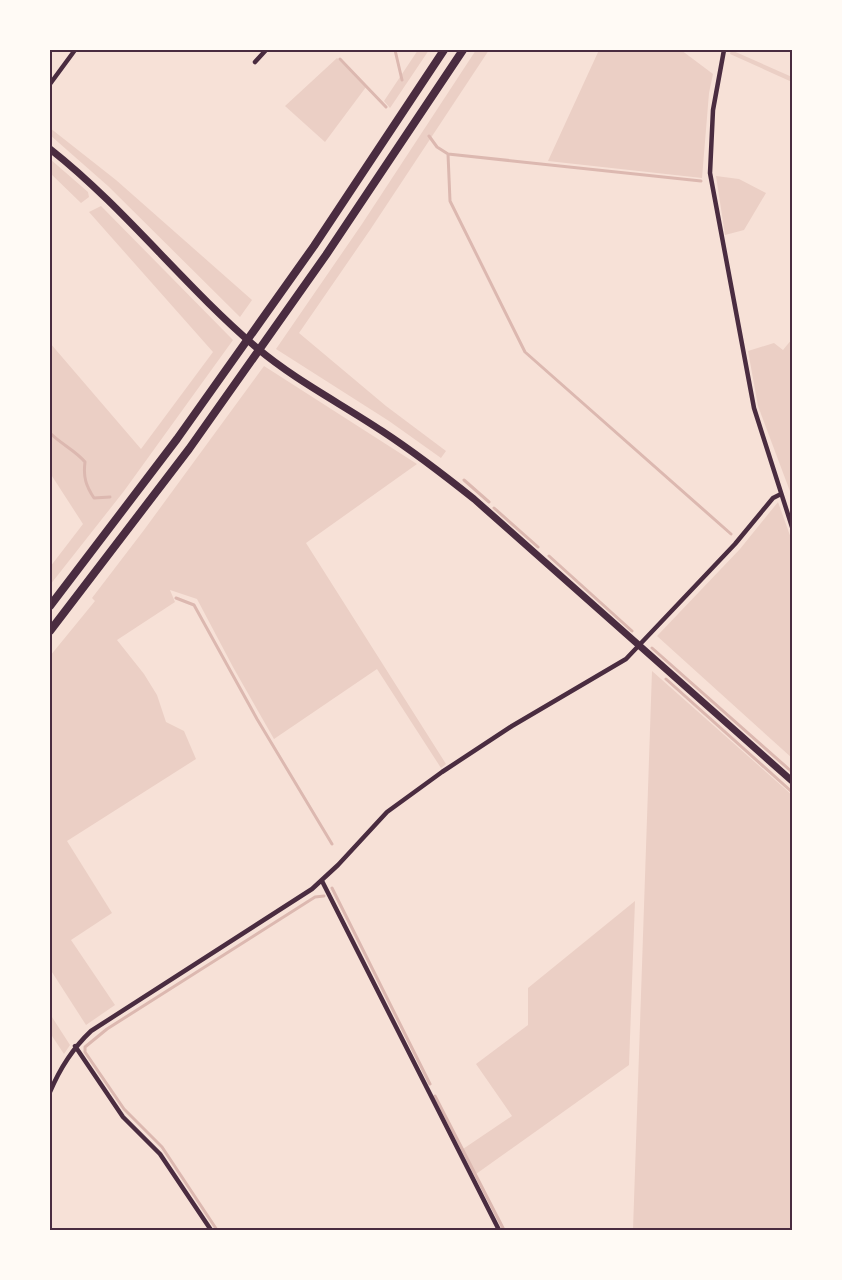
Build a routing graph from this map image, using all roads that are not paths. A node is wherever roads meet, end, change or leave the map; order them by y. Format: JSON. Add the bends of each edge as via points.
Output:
{"nodes":[{"id":1,"x":75,"y":50,"type":"edge"},
{"id":2,"x":266,"y":50,"type":"edge"},
{"id":3,"x":444,"y":50,"type":"edge"},
{"id":4,"x":463,"y":50,"type":"edge"},
{"id":5,"x":724,"y":50,"type":"edge"},
{"id":6,"x":255,"y":62,"type":"dead end"},
{"id":7,"x":50,"y":84,"type":"edge"},
{"id":8,"x":50,"y":149,"type":"edge"},
{"id":9,"x":781,"y":494,"type":"junction"},
{"id":10,"x":792,"y":527,"type":"edge"},
{"id":11,"x":50,"y":606,"type":"edge"},
{"id":12,"x":50,"y":631,"type":"edge"},
{"id":13,"x":639,"y":645,"type":"junction"},
{"id":14,"x":792,"y":781,"type":"edge"},
{"id":15,"x":322,"y":881,"type":"junction"},
{"id":16,"x":75,"y":1046,"type":"junction"},
{"id":17,"x":50,"y":1092,"type":"edge"},
{"id":18,"x":211,"y":1230,"type":"edge"},
{"id":19,"x":499,"y":1230,"type":"edge"}],
"edges":[{"from":1,"to":7,"type":"street"},
{"from":2,"to":6,"type":"street"},
{"from":3,"to":11,"type":"highway","via":[[314,246],[177,440]]},
{"from":4,"to":12,"type":"highway","via":[[327,255],[189,449]]},
{"from":5,"to":9,"type":"street","via":[[713,110],[710,173],[754,408]]},
{"from":8,"to":13,"type":"main road","via":[[254,345],[285,370],[440,472]]},
{"from":9,"to":10,"type":"street"},
{"from":9,"to":13,"type":"street","via":[[773,498]]},
{"from":13,"to":14,"type":"main road"},
{"from":13,"to":15,"type":"street","via":[[626,659],[512,726],[387,812]]},
{"from":15,"to":16,"type":"street","via":[[91,1031]]},
{"from":15,"to":19,"type":"street"},
{"from":16,"to":17,"type":"street"},
{"from":16,"to":18,"type":"street","via":[[123,1117],[160,1154]]}]}
